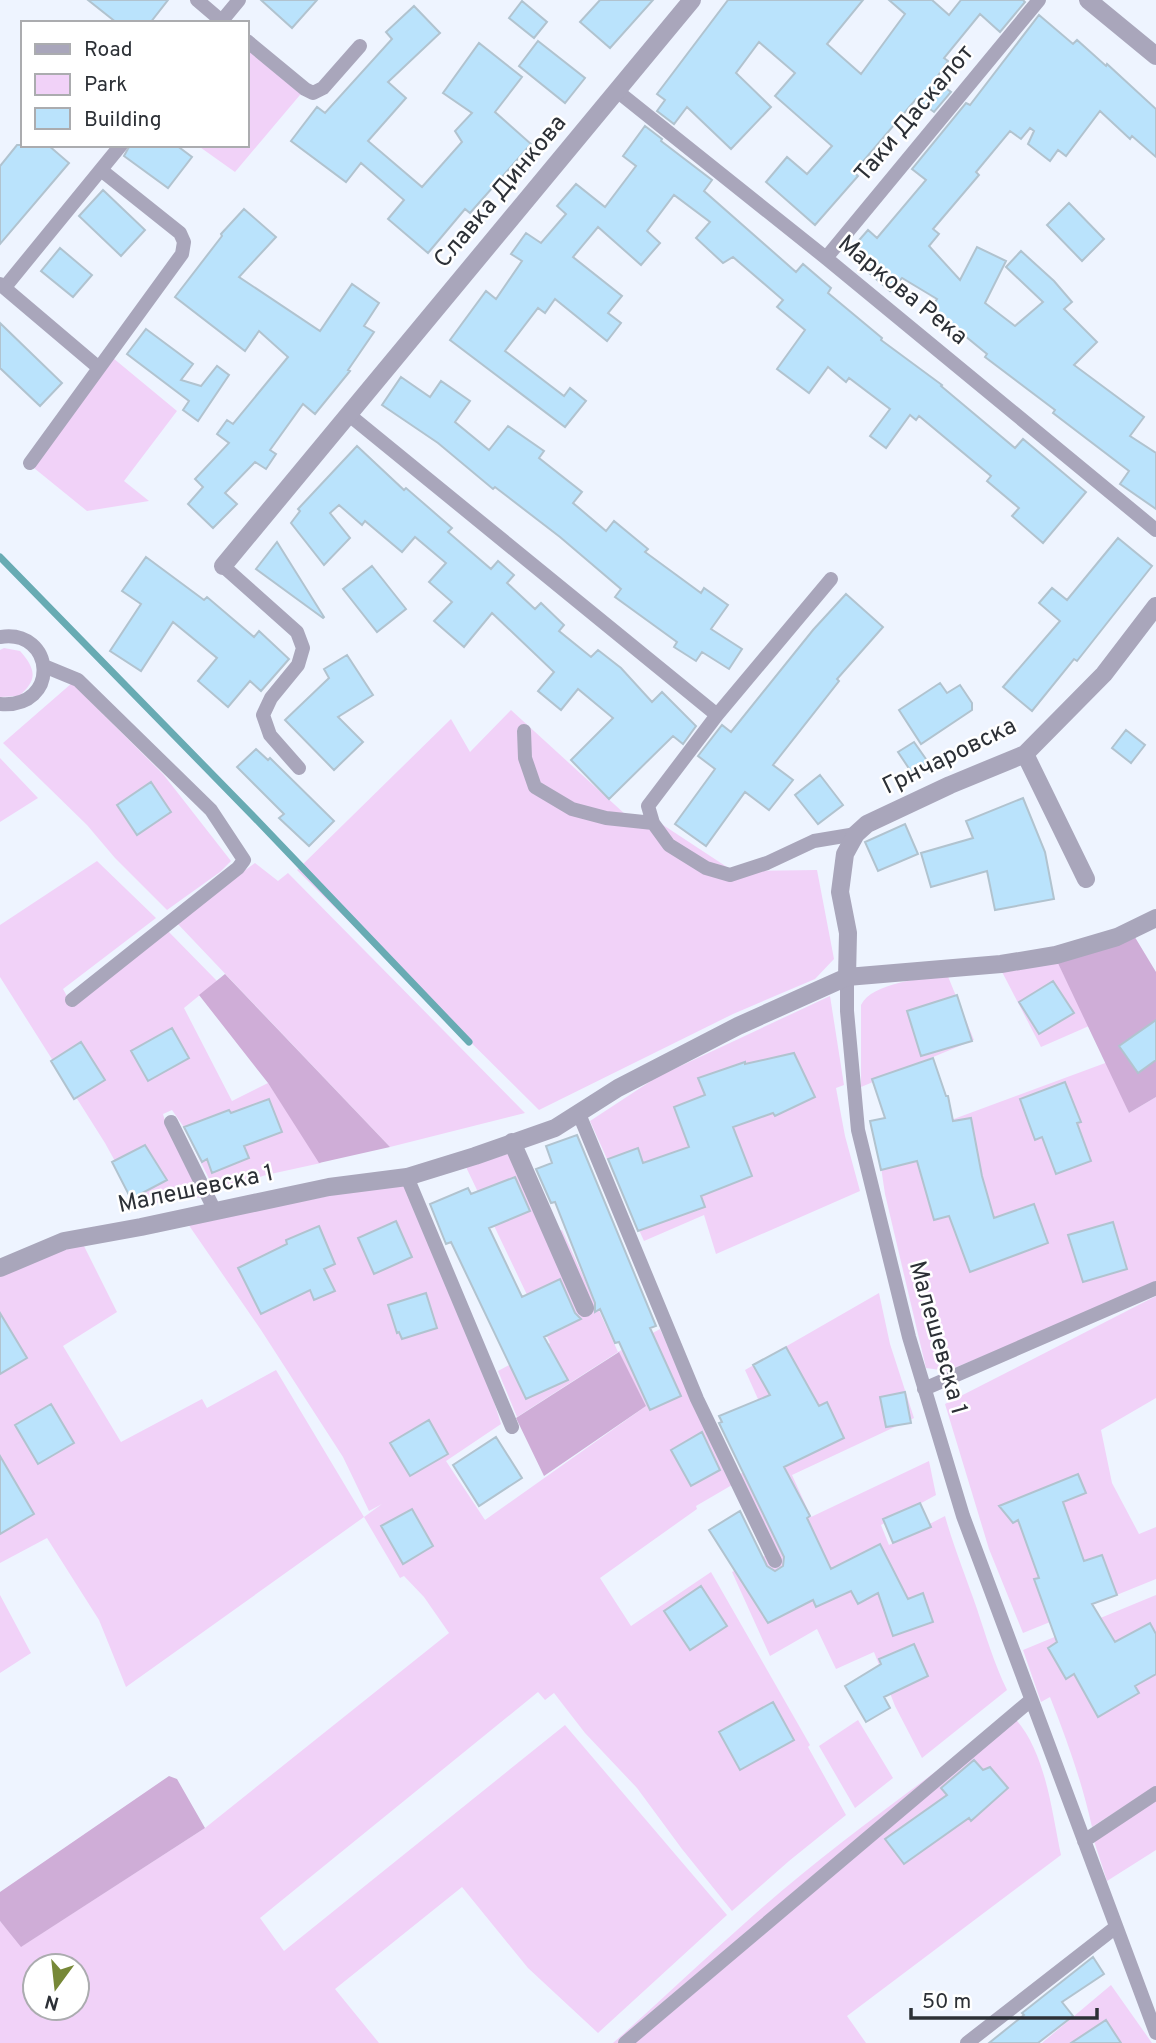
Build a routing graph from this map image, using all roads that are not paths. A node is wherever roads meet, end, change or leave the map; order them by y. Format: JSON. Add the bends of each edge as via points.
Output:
{"nodes":[{"id":1,"x":197,"y":0,"type":"edge"},
{"id":2,"x":239,"y":0,"type":"edge"},
{"id":3,"x":692,"y":0,"type":"edge"},
{"id":4,"x":1039,"y":0,"type":"edge"},
{"id":5,"x":1088,"y":0,"type":"edge"},
{"id":6,"x":221,"y":21,"type":"edge"},
{"id":7,"x":223,"y":21,"type":"edge"},
{"id":8,"x":248,"y":42,"type":"edge"},
{"id":9,"x":360,"y":46,"type":"dead end"},
{"id":10,"x":1156,"y":56,"type":"edge"},
{"id":11,"x":617,"y":90,"type":"junction"},
{"id":12,"x":119,"y":147,"type":"edge"},
{"id":13,"x":101,"y":170,"type":"junction"},
{"id":14,"x":826,"y":258,"type":"junction"},
{"id":15,"x":2,"y":286,"type":"edge"},
{"id":16,"x":99,"y":368,"type":"junction"},
{"id":17,"x":348,"y":414,"type":"junction"},
{"id":18,"x":30,"y":463,"type":"dead end"},
{"id":19,"x":1156,"y":530,"type":"edge"},
{"id":20,"x":223,"y":566,"type":"joint"},
{"id":21,"x":831,"y":579,"type":"dead end"},
{"id":22,"x":1156,"y":606,"type":"edge"},
{"id":23,"x":1,"y":633,"type":"edge"},
{"id":24,"x":44,"y":666,"type":"junction"},
{"id":25,"x":0,"y":704,"type":"edge"},
{"id":26,"x":717,"y":715,"type":"junction"},
{"id":27,"x":524,"y":731,"type":"dead end"},
{"id":28,"x":1025,"y":754,"type":"junction"},
{"id":29,"x":299,"y":768,"type":"dead end"},
{"id":30,"x":653,"y":823,"type":"junction"},
{"id":31,"x":856,"y":834,"type":"junction"},
{"id":32,"x":1086,"y":879,"type":"dead end"},
{"id":33,"x":1156,"y":918,"type":"edge"},
{"id":34,"x":847,"y":977,"type":"junction"},
{"id":35,"x":72,"y":1000,"type":"dead end"},
{"id":36,"x":579,"y":1114,"type":"junction"},
{"id":37,"x":171,"y":1122,"type":"dead end"},
{"id":38,"x":512,"y":1142,"type":"junction"},
{"id":39,"x":407,"y":1177,"type":"junction"},
{"id":40,"x":215,"y":1211,"type":"junction"},
{"id":41,"x":0,"y":1268,"type":"edge"},
{"id":42,"x":1156,"y":1288,"type":"edge"},
{"id":43,"x":586,"y":1308,"type":"dead end"},
{"id":44,"x":924,"y":1389,"type":"junction"},
{"id":45,"x":512,"y":1427,"type":"dead end"},
{"id":46,"x":775,"y":1561,"type":"dead end"},
{"id":47,"x":1031,"y":1700,"type":"junction"},
{"id":48,"x":1156,"y":1793,"type":"edge"},
{"id":49,"x":1084,"y":1841,"type":"junction"},
{"id":50,"x":1116,"y":1927,"type":"junction"},
{"id":51,"x":1156,"y":2033,"type":"edge"},
{"id":52,"x":625,"y":2043,"type":"edge"},
{"id":53,"x":967,"y":2043,"type":"edge"}],
"edges":[{"from":1,"to":6,"type":"lane"},
{"from":2,"to":7,"type":"lane"},
{"from":3,"to":11,"type":"street","name":"Славка Динкова"},
{"from":4,"to":14,"type":"lane","name":"Таки Даскалот"},
{"from":5,"to":10,"type":"street"},
{"from":8,"to":9,"type":"lane","via":[[313,93],[323,88]]},
{"from":11,"to":14,"type":"lane","name":"Маркова Река"},
{"from":11,"to":17,"type":"street","name":"Славка Динкова"},
{"from":12,"to":13,"type":"lane"},
{"from":13,"to":15,"type":"lane"},
{"from":13,"to":16,"type":"lane","via":[[180,233],[184,242],[182,254]]},
{"from":14,"to":19,"type":"lane","name":"Маркова Река"},
{"from":15,"to":16,"type":"lane"},
{"from":16,"to":18,"type":"lane"},
{"from":17,"to":20,"type":"street","name":"Славка Динкова"},
{"from":17,"to":26,"type":"lane"},
{"from":20,"to":29,"type":"lane","via":[[298,632],[303,648],[298,665],[263,715],[270,735]]},
{"from":21,"to":26,"type":"lane"},
{"from":22,"to":28,"type":"street","name":"Грнчаровска","via":[[1104,674]]},
{"from":23,"to":24,"type":"lane","via":[[25,639],[41,655]]},
{"from":24,"to":25,"type":"lane","via":[[39,688],[32,696],[11,705]]},
{"from":24,"to":35,"type":"lane","via":[[78,680],[211,810],[244,860]]},
{"from":26,"to":30,"type":"lane","via":[[648,806]]},
{"from":27,"to":30,"type":"lane","via":[[524,758],[535,787],[572,809]]},
{"from":28,"to":31,"type":"street","name":"Грнчаровска","via":[[867,824]]},
{"from":28,"to":32,"type":"street"},
{"from":30,"to":31,"type":"lane","via":[[669,845],[706,868],[730,875],[814,841]]},
{"from":31,"to":34,"type":"street","via":[[845,854],[841,892],[848,933]]},
{"from":33,"to":34,"type":"street","name":"Малешевска 1","via":[[1117,937],[1056,955]]},
{"from":34,"to":36,"type":"street","name":"Малешевска 1","via":[[738,1026],[618,1088]]},
{"from":34,"to":44,"type":"lane","name":"Малешевска 1","via":[[860,1140]]},
{"from":36,"to":38,"type":"street","name":"Малешевска 1","via":[[555,1128]]},
{"from":36,"to":46,"type":"lane","via":[[697,1399]]},
{"from":37,"to":40,"type":"lane"},
{"from":38,"to":39,"type":"street","name":"Малешевска 1"},
{"from":38,"to":43,"type":"street"},
{"from":39,"to":40,"type":"street","name":"Малешевска 1","via":[[329,1187]]},
{"from":39,"to":45,"type":"lane"},
{"from":40,"to":41,"type":"street","name":"Малешевска 1","via":[[64,1241]]},
{"from":42,"to":44,"type":"lane"},
{"from":44,"to":47,"type":"lane","name":"Малешевска 1","via":[[963,1516]]},
{"from":47,"to":49,"type":"lane","name":"Малешевска 1"},
{"from":47,"to":52,"type":"lane"},
{"from":48,"to":49,"type":"lane"},
{"from":49,"to":50,"type":"lane","name":"Малешевска 1"},
{"from":50,"to":51,"type":"lane","name":"Малешевска 1"},
{"from":50,"to":53,"type":"lane"}]}
